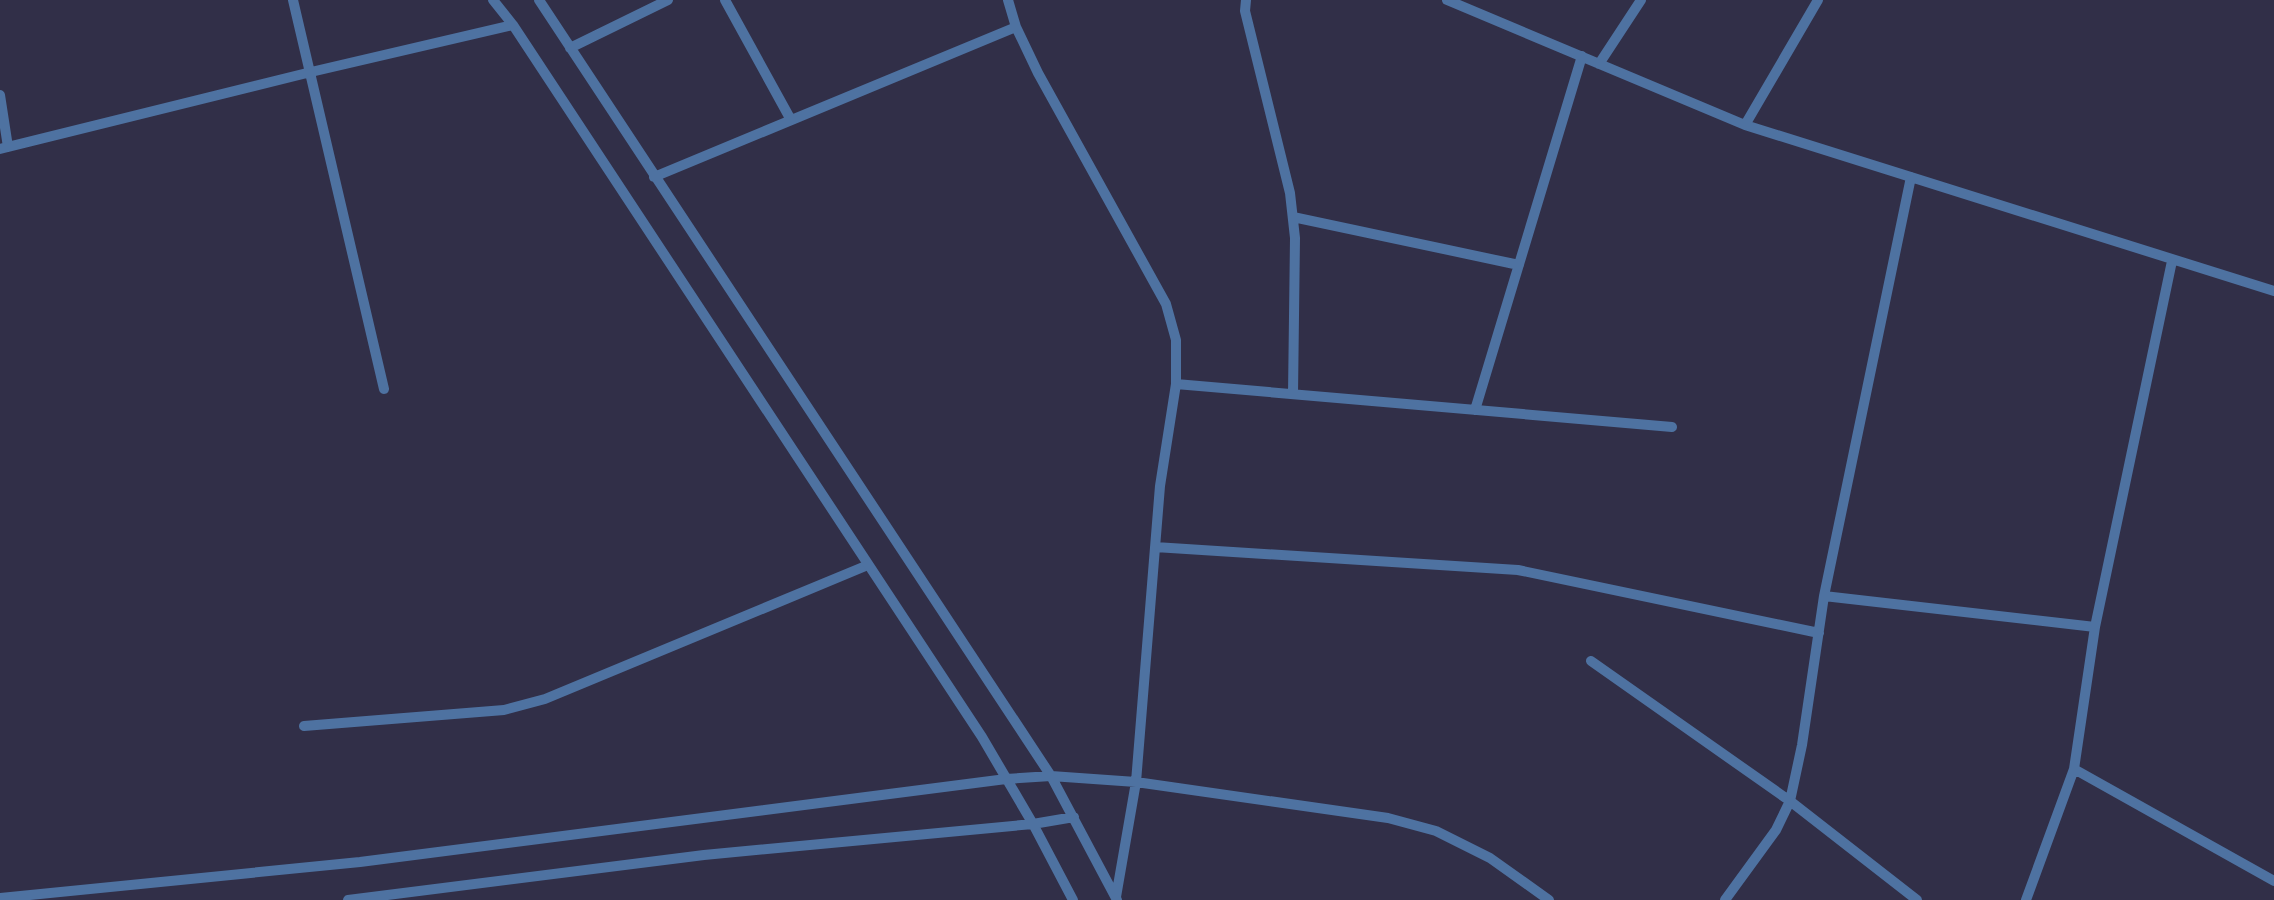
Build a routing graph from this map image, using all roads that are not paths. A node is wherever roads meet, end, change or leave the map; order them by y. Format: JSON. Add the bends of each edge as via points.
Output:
{"nodes":[{"id":1,"x":293,"y":0,"type":"edge"},
{"id":2,"x":493,"y":0,"type":"edge"},
{"id":3,"x":539,"y":0,"type":"edge"},
{"id":4,"x":668,"y":0,"type":"edge"},
{"id":5,"x":724,"y":0,"type":"edge"},
{"id":6,"x":1008,"y":0,"type":"edge"},
{"id":7,"x":1246,"y":0,"type":"edge"},
{"id":8,"x":1447,"y":0,"type":"edge"},
{"id":9,"x":1641,"y":0,"type":"edge"},
{"id":10,"x":1818,"y":0,"type":"edge"},
{"id":11,"x":513,"y":25,"type":"junction"},
{"id":12,"x":1016,"y":27,"type":"junction"},
{"id":13,"x":570,"y":48,"type":"junction"},
{"id":14,"x":1582,"y":56,"type":"junction"},
{"id":15,"x":1599,"y":64,"type":"junction"},
{"id":16,"x":311,"y":72,"type":"junction"},
{"id":17,"x":0,"y":95,"type":"edge"},
{"id":18,"x":791,"y":120,"type":"junction"},
{"id":19,"x":1745,"y":125,"type":"junction"},
{"id":20,"x":4,"y":148,"type":"edge"},
{"id":21,"x":654,"y":177,"type":"junction"},
{"id":22,"x":1911,"y":177,"type":"junction"},
{"id":23,"x":1293,"y":217,"type":"junction"},
{"id":24,"x":2172,"y":261,"type":"junction"},
{"id":25,"x":1519,"y":265,"type":"junction"},
{"id":26,"x":2274,"y":291,"type":"edge"},
{"id":27,"x":1176,"y":384,"type":"junction"},
{"id":28,"x":384,"y":389,"type":"dead end"},
{"id":29,"x":1293,"y":394,"type":"junction"},
{"id":30,"x":1475,"y":410,"type":"junction"},
{"id":31,"x":1672,"y":427,"type":"dead end"},
{"id":32,"x":1155,"y":548,"type":"junction"},
{"id":33,"x":868,"y":565,"type":"junction"},
{"id":34,"x":1824,"y":596,"type":"junction"},
{"id":35,"x":2095,"y":627,"type":"junction"},
{"id":36,"x":1819,"y":633,"type":"junction"},
{"id":37,"x":1591,"y":661,"type":"dead end"},
{"id":38,"x":304,"y":726,"type":"dead end"},
{"id":39,"x":2074,"y":769,"type":"junction"},
{"id":40,"x":1052,"y":776,"type":"junction"},
{"id":41,"x":1006,"y":779,"type":"junction"},
{"id":42,"x":1136,"y":782,"type":"junction"},
{"id":43,"x":1790,"y":801,"type":"junction"},
{"id":44,"x":1074,"y":818,"type":"junction"},
{"id":45,"x":1033,"y":824,"type":"junction"},
{"id":46,"x":2274,"y":881,"type":"edge"},
{"id":47,"x":0,"y":898,"type":"edge"},
{"id":48,"x":1117,"y":899,"type":"edge"},
{"id":49,"x":348,"y":900,"type":"edge"},
{"id":50,"x":1073,"y":900,"type":"edge"},
{"id":51,"x":1549,"y":900,"type":"edge"},
{"id":52,"x":1725,"y":900,"type":"edge"},
{"id":53,"x":1917,"y":900,"type":"edge"},
{"id":54,"x":2026,"y":900,"type":"edge"}],
"edges":[{"from":1,"to":16,"type":"street"},
{"from":2,"to":11,"type":"street"},
{"from":3,"to":13,"type":"street"},
{"from":4,"to":13,"type":"street"},
{"from":5,"to":18,"type":"street"},
{"from":6,"to":12,"type":"street"},
{"from":7,"to":23,"type":"street","via":[[1245,11],[1290,193]]},
{"from":8,"to":14,"type":"street"},
{"from":9,"to":15,"type":"street"},
{"from":10,"to":19,"type":"street"},
{"from":11,"to":16,"type":"street"},
{"from":11,"to":33,"type":"street"},
{"from":12,"to":18,"type":"street"},
{"from":12,"to":27,"type":"street","via":[[1038,73],[1166,304],[1176,340]]},
{"from":13,"to":21,"type":"street"},
{"from":14,"to":15,"type":"street"},
{"from":14,"to":25,"type":"street"},
{"from":15,"to":19,"type":"street"},
{"from":16,"to":20,"type":"street"},
{"from":16,"to":28,"type":"street"},
{"from":17,"to":20,"type":"street"},
{"from":18,"to":21,"type":"street"},
{"from":19,"to":22,"type":"street"},
{"from":21,"to":40,"type":"street"},
{"from":22,"to":24,"type":"street"},
{"from":22,"to":34,"type":"street"},
{"from":23,"to":25,"type":"street"},
{"from":23,"to":29,"type":"street"},
{"from":24,"to":26,"type":"street"},
{"from":24,"to":35,"type":"street"},
{"from":25,"to":30,"type":"street"},
{"from":27,"to":29,"type":"street"},
{"from":27,"to":32,"type":"street","via":[[1160,486]]},
{"from":29,"to":30,"type":"street"},
{"from":30,"to":31,"type":"street"},
{"from":32,"to":36,"type":"street","via":[[1518,570]]},
{"from":32,"to":42,"type":"street"},
{"from":33,"to":38,"type":"street","via":[[545,699],[504,710]]},
{"from":33,"to":41,"type":"street","via":[[982,737]]},
{"from":34,"to":35,"type":"street"},
{"from":34,"to":36,"type":"street"},
{"from":35,"to":39,"type":"street"},
{"from":36,"to":43,"type":"street"},
{"from":37,"to":43,"type":"street"},
{"from":39,"to":46,"type":"street"},
{"from":39,"to":54,"type":"street"},
{"from":40,"to":41,"type":"street"},
{"from":40,"to":42,"type":"street"},
{"from":40,"to":44,"type":"street"},
{"from":41,"to":45,"type":"street"},
{"from":41,"to":47,"type":"street","via":[[360,862]]},
{"from":42,"to":48,"type":"street"},
{"from":42,"to":51,"type":"street","via":[[1388,818],[1436,831],[1490,858]]},
{"from":43,"to":52,"type":"street","via":[[1776,830]]},
{"from":43,"to":53,"type":"street"},
{"from":44,"to":45,"type":"street"},
{"from":44,"to":48,"type":"street"},
{"from":45,"to":49,"type":"street","via":[[704,855]]},
{"from":45,"to":50,"type":"street"}]}
